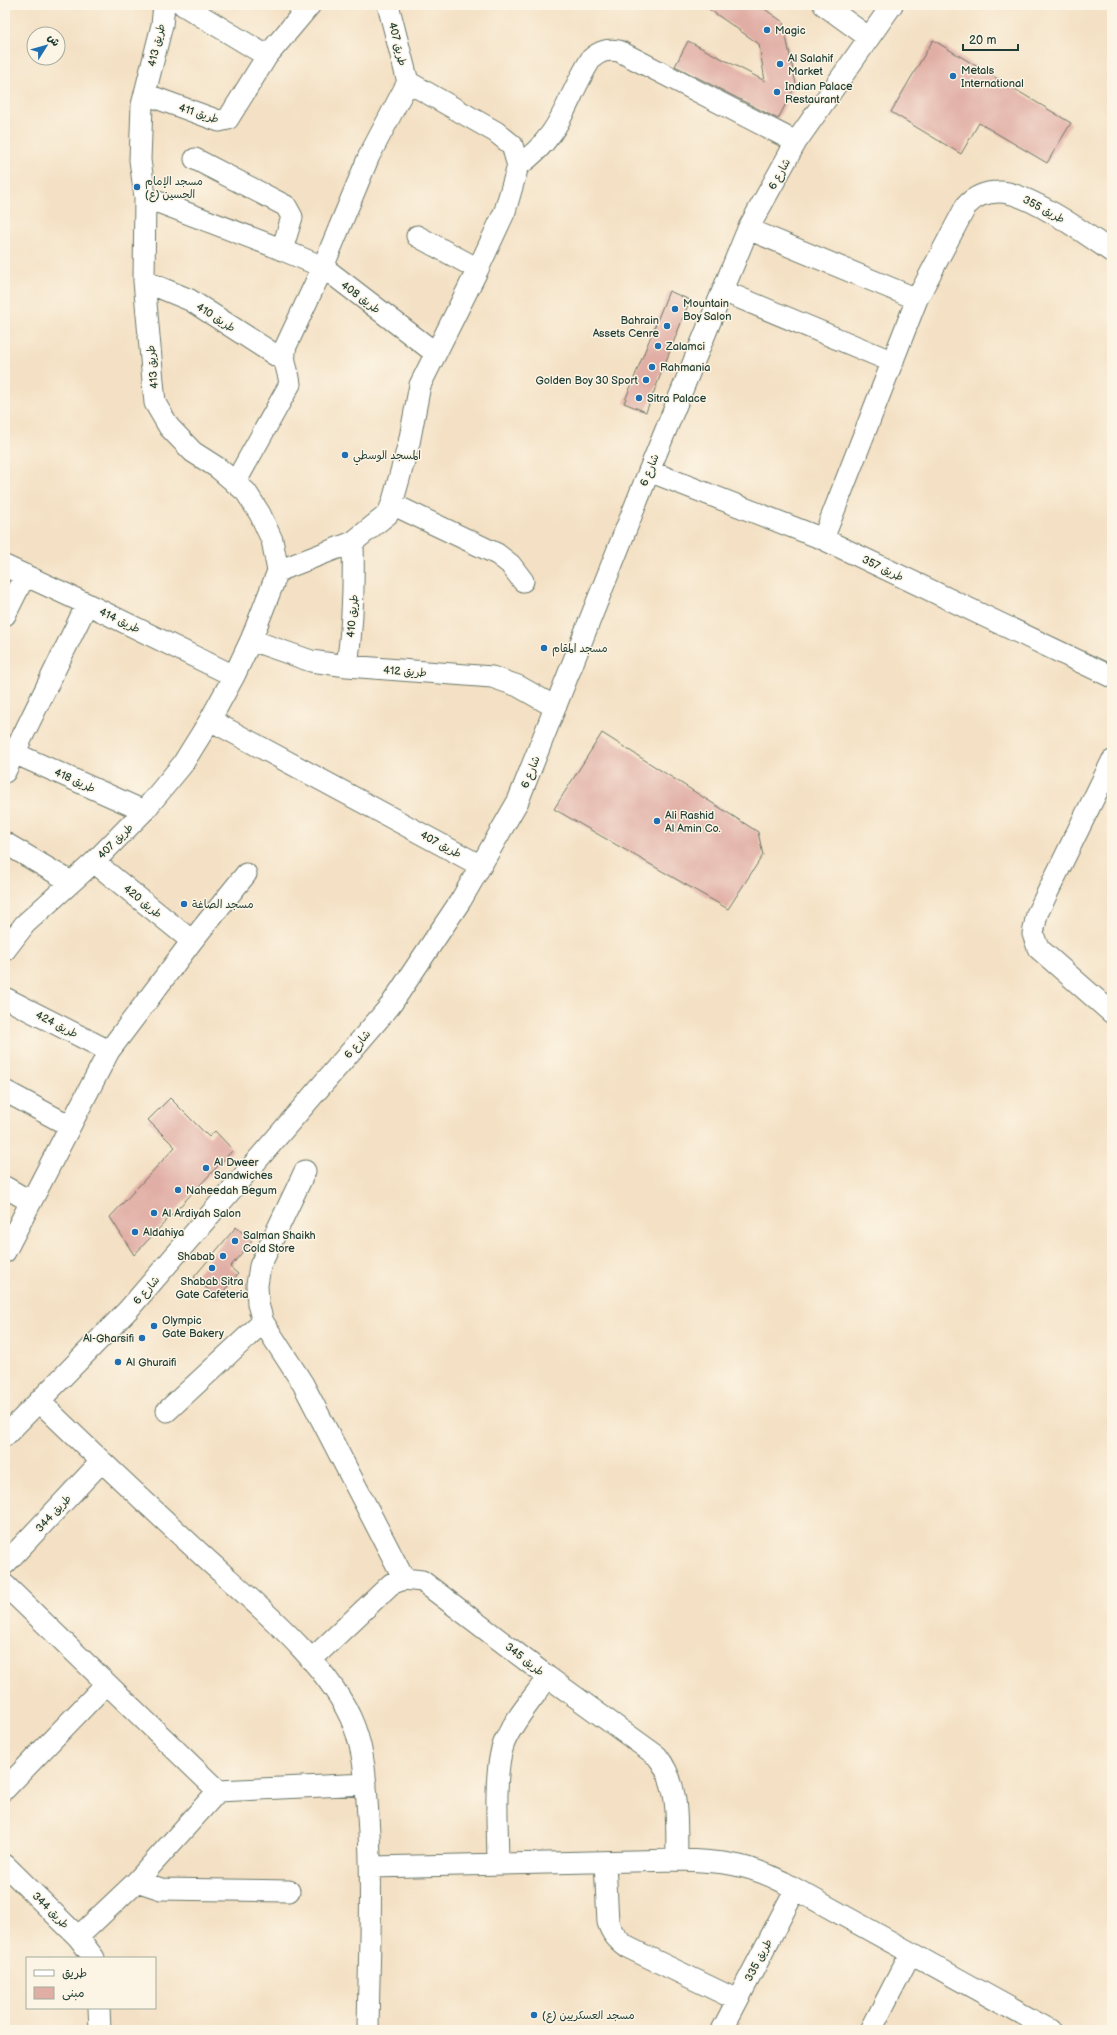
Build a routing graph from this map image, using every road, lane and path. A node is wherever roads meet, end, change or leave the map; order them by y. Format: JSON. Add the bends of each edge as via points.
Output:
{"nodes":[{"id":1,"x":164,"y":5,"type":"edge"},
{"id":2,"x":183,"y":5,"type":"edge"},
{"id":3,"x":310,"y":5,"type":"edge"},
{"id":4,"x":388,"y":5,"type":"edge"},
{"id":5,"x":824,"y":5,"type":"edge"},
{"id":6,"x":892,"y":5,"type":"edge"},
{"id":7,"x":868,"y":37,"type":"junction"},
{"id":8,"x":267,"y":56,"type":"junction"},
{"id":9,"x":408,"y":82,"type":"junction"},
{"id":10,"x":145,"y":94,"type":"junction"},
{"id":11,"x":796,"y":142,"type":"junction"},
{"id":12,"x":195,"y":159,"type":"dead end"},
{"id":13,"x":518,"y":166,"type":"junction"},
{"id":14,"x":145,"y":197,"type":"junction"},
{"id":15,"x":748,"y":229,"type":"junction"},
{"id":16,"x":417,"y":236,"type":"dead end"},
{"id":17,"x":282,"y":250,"type":"junction"},
{"id":18,"x":1112,"y":252,"type":"edge"},
{"id":19,"x":323,"y":268,"type":"junction"},
{"id":20,"x":478,"y":269,"type":"junction"},
{"id":21,"x":144,"y":281,"type":"junction"},
{"id":22,"x":723,"y":290,"type":"junction"},
{"id":23,"x":917,"y":299,"type":"junction"},
{"id":24,"x":434,"y":352,"type":"junction"},
{"id":25,"x":283,"y":360,"type":"junction"},
{"id":26,"x":893,"y":362,"type":"junction"},
{"id":27,"x":649,"y":471,"type":"junction"},
{"id":28,"x":235,"y":483,"type":"junction"},
{"id":29,"x":392,"y":504,"type":"junction"},
{"id":30,"x":824,"y":538,"type":"junction"},
{"id":31,"x":353,"y":542,"type":"junction"},
{"id":32,"x":5,"y":566,"type":"edge"},
{"id":33,"x":278,"y":572,"type":"junction"},
{"id":34,"x":25,"y":575,"type":"junction"},
{"id":35,"x":523,"y":581,"type":"dead end"},
{"id":36,"x":87,"y":604,"type":"junction"},
{"id":37,"x":5,"y":615,"type":"edge"},
{"id":38,"x":251,"y":640,"type":"junction"},
{"id":39,"x":346,"y":666,"type":"junction"},
{"id":40,"x":234,"y":676,"type":"junction"},
{"id":41,"x":1112,"y":677,"type":"edge"},
{"id":42,"x":555,"y":707,"type":"junction"},
{"id":43,"x":210,"y":720,"type":"junction"},
{"id":44,"x":10,"y":751,"type":"edge"},
{"id":45,"x":1112,"y":761,"type":"edge"},
{"id":46,"x":5,"y":772,"type":"edge"},
{"id":47,"x":144,"y":811,"type":"junction"},
{"id":48,"x":5,"y":843,"type":"edge"},
{"id":49,"x":94,"y":862,"type":"junction"},
{"id":50,"x":481,"y":866,"type":"junction"},
{"id":51,"x":246,"y":874,"type":"dead end"},
{"id":52,"x":71,"y":882,"type":"junction"},
{"id":53,"x":192,"y":941,"type":"junction"},
{"id":54,"x":5,"y":950,"type":"edge"},
{"id":55,"x":5,"y":998,"type":"edge"},
{"id":56,"x":1112,"y":1013,"type":"edge"},
{"id":57,"x":109,"y":1050,"type":"junction"},
{"id":58,"x":5,"y":1092,"type":"edge"},
{"id":59,"x":70,"y":1126,"type":"junction"},
{"id":60,"x":305,"y":1172,"type":"dead end"},
{"id":61,"x":5,"y":1188,"type":"edge"},
{"id":62,"x":31,"y":1202,"type":"junction"},
{"id":63,"x":5,"y":1252,"type":"edge"},
{"id":64,"x":263,"y":1322,"type":"junction"},
{"id":65,"x":39,"y":1401,"type":"junction"},
{"id":66,"x":167,"y":1410,"type":"dead end"},
{"id":67,"x":5,"y":1436,"type":"edge"},
{"id":68,"x":101,"y":1462,"type":"junction"},
{"id":69,"x":5,"y":1564,"type":"edge"},
{"id":70,"x":404,"y":1579,"type":"junction"},
{"id":71,"x":5,"y":1585,"type":"edge"},
{"id":72,"x":311,"y":1660,"type":"junction"},
{"id":73,"x":548,"y":1677,"type":"junction"},
{"id":74,"x":106,"y":1684,"type":"junction"},
{"id":75,"x":366,"y":1784,"type":"junction"},
{"id":76,"x":5,"y":1789,"type":"edge"},
{"id":77,"x":218,"y":1791,"type":"junction"},
{"id":78,"x":677,"y":1860,"type":"junction"},
{"id":79,"x":605,"y":1862,"type":"junction"},
{"id":80,"x":498,"y":1864,"type":"junction"},
{"id":81,"x":5,"y":1865,"type":"edge"},
{"id":82,"x":372,"y":1867,"type":"junction"},
{"id":83,"x":137,"y":1881,"type":"junction"},
{"id":84,"x":795,"y":1890,"type":"junction"},
{"id":85,"x":289,"y":1892,"type":"dead end"},
{"id":86,"x":78,"y":1937,"type":"junction"},
{"id":87,"x":910,"y":1954,"type":"junction"},
{"id":88,"x":93,"y":1957,"type":"edge"},
{"id":89,"x":737,"y":2000,"type":"junction"},
{"id":90,"x":99,"y":2009,"type":"edge"},
{"id":91,"x":100,"y":2030,"type":"edge"},
{"id":92,"x":368,"y":2030,"type":"edge"},
{"id":93,"x":722,"y":2030,"type":"edge"},
{"id":94,"x":871,"y":2030,"type":"edge"},
{"id":95,"x":1050,"y":2030,"type":"edge"}],
"edges":[{"from":1,"to":10,"type":"street","name":"طريق 413","via":[[162,25]]},
{"from":2,"to":8,"type":"street"},
{"from":3,"to":8,"type":"street","name":"طريق 411"},
{"from":4,"to":9,"type":"street","name":"طريق 407"},
{"from":5,"to":7,"type":"street"},
{"from":6,"to":7,"type":"street","name":"شارع 6"},
{"from":7,"to":11,"type":"street","name":"شارع 6"},
{"from":8,"to":10,"type":"street","name":"طريق 411","via":[[231,116],[224,121]]},
{"from":9,"to":13,"type":"street","via":[[496,132],[512,145]]},
{"from":9,"to":19,"type":"street","via":[[369,156]]},
{"from":10,"to":14,"type":"street","name":"طريق 413","via":[[142,105],[140,160]]},
{"from":11,"to":13,"type":"street","via":[[611,50],[597,54],[591,59],[559,123],[541,147]]},
{"from":11,"to":15,"type":"street","name":"شارع 6"},
{"from":12,"to":17,"type":"street","via":[[286,206],[292,217]]},
{"from":13,"to":20,"type":"street","via":[[504,210]]},
{"from":14,"to":17,"type":"street","name":"طريق 408"},
{"from":14,"to":21,"type":"street","name":"طريق 413"},
{"from":15,"to":22,"type":"street","name":"شارع 6"},
{"from":15,"to":23,"type":"street"},
{"from":16,"to":20,"type":"street"},
{"from":17,"to":19,"type":"street","name":"طريق 408"},
{"from":18,"to":23,"type":"street","name":"طريق 355","via":[[1067,221],[1020,196],[999,192],[977,196],[966,206]]},
{"from":19,"to":24,"type":"street","name":"طريق 408"},
{"from":19,"to":25,"type":"street","via":[[286,346]]},
{"from":20,"to":24,"type":"street"},
{"from":21,"to":25,"type":"street","name":"طريق 410","via":[[190,300]]},
{"from":21,"to":28,"type":"street","name":"طريق 413","via":[[155,403],[169,427],[193,452]]},
{"from":22,"to":26,"type":"street"},
{"from":22,"to":27,"type":"street","name":"شارع 6"},
{"from":23,"to":26,"type":"street"},
{"from":24,"to":29,"type":"street","via":[[420,385],[409,443]]},
{"from":25,"to":28,"type":"street","via":[[289,373],[290,384]]},
{"from":26,"to":30,"type":"street"},
{"from":27,"to":30,"type":"street","name":"طريق 357"},
{"from":27,"to":42,"type":"street","name":"شارع 6"},
{"from":28,"to":33,"type":"street","name":"طريق 413","via":[[246,492],[260,514],[272,540]]},
{"from":29,"to":31,"type":"street","via":[[388,514]]},
{"from":29,"to":35,"type":"street","via":[[497,554],[510,564]]},
{"from":30,"to":41,"type":"street","name":"طريق 357"},
{"from":31,"to":33,"type":"street"},
{"from":31,"to":39,"type":"street","name":"طريق 410","via":[[353,616]]},
{"from":32,"to":34,"type":"street","name":"طريق 414"},
{"from":33,"to":38,"type":"street"},
{"from":34,"to":36,"type":"street","name":"طريق 414"},
{"from":34,"to":37,"type":"street"},
{"from":36,"to":40,"type":"street","name":"طريق 414"},
{"from":36,"to":44,"type":"street"},
{"from":38,"to":39,"type":"street","name":"طريق 412","via":[[311,661]]},
{"from":38,"to":40,"type":"street"},
{"from":39,"to":42,"type":"street","name":"طريق 412","via":[[492,677],[518,686]]},
{"from":40,"to":43,"type":"street","name":"طريق 407"},
{"from":42,"to":50,"type":"street","name":"شارع 6","via":[[518,801]]},
{"from":43,"to":47,"type":"street","name":"طريق 407","via":[[182,765]]},
{"from":43,"to":50,"type":"street","name":"طريق 407"},
{"from":44,"to":46,"type":"street"},
{"from":44,"to":47,"type":"street","name":"طريق 418"},
{"from":45,"to":56,"type":"street","via":[[1037,914],[1033,934],[1038,948]]},
{"from":47,"to":49,"type":"street","name":"طريق 407"},
{"from":48,"to":52,"type":"street"},
{"from":49,"to":52,"type":"street","name":"طريق 407"},
{"from":49,"to":53,"type":"street","name":"طريق 420"},
{"from":50,"to":65,"type":"street","name":"شارع 6","via":[[390,1006],[128,1310]]},
{"from":51,"to":53,"type":"street"},
{"from":52,"to":54,"type":"street","name":"طريق 407","via":[[25,924]]},
{"from":53,"to":57,"type":"street"},
{"from":55,"to":57,"type":"street","name":"طريق 424"},
{"from":57,"to":59,"type":"street"},
{"from":58,"to":59,"type":"street"},
{"from":59,"to":62,"type":"street"},
{"from":60,"to":64,"type":"street","via":[[260,1266],[258,1304]]},
{"from":61,"to":62,"type":"street"},
{"from":62,"to":63,"type":"street"},
{"from":64,"to":66,"type":"street"},
{"from":64,"to":70,"type":"street","via":[[303,1384]]},
{"from":65,"to":67,"type":"street","name":"شارع 6"},
{"from":65,"to":68,"type":"street"},
{"from":68,"to":69,"type":"street","name":"طريق 344"},
{"from":68,"to":72,"type":"street","via":[[281,1628]]},
{"from":70,"to":72,"type":"street","via":[[385,1588]]},
{"from":70,"to":73,"type":"street","name":"طريق 345","via":[[422,1581],[430,1586]]},
{"from":71,"to":74,"type":"street"},
{"from":72,"to":75,"type":"street","via":[[334,1689],[354,1725]]},
{"from":73,"to":78,"type":"street","name":"طريق 345","via":[[647,1749],[664,1765],[674,1787]]},
{"from":73,"to":80,"type":"street","via":[[508,1734],[501,1751],[498,1770]]},
{"from":74,"to":76,"type":"street"},
{"from":74,"to":77,"type":"street"},
{"from":75,"to":77,"type":"street"},
{"from":75,"to":82,"type":"street"},
{"from":77,"to":83,"type":"street"},
{"from":78,"to":79,"type":"street"},
{"from":78,"to":84,"type":"street","via":[[714,1861],[742,1866],[770,1875]]},
{"from":79,"to":80,"type":"street"},
{"from":79,"to":89,"type":"street","via":[[608,1922],[618,1940]]},
{"from":80,"to":82,"type":"street"},
{"from":81,"to":86,"type":"street","name":"طريق 344"},
{"from":82,"to":92,"type":"street"},
{"from":83,"to":85,"type":"street","via":[[161,1889]]},
{"from":83,"to":86,"type":"street"},
{"from":84,"to":87,"type":"street"},
{"from":84,"to":89,"type":"street","name":"طريق 335"},
{"from":86,"to":88,"type":"street","name":"طريق 344"},
{"from":87,"to":94,"type":"street"},
{"from":87,"to":95,"type":"street"},
{"from":89,"to":93,"type":"street","name":"طريق 335"},
{"from":90,"to":91,"type":"street"}]}
